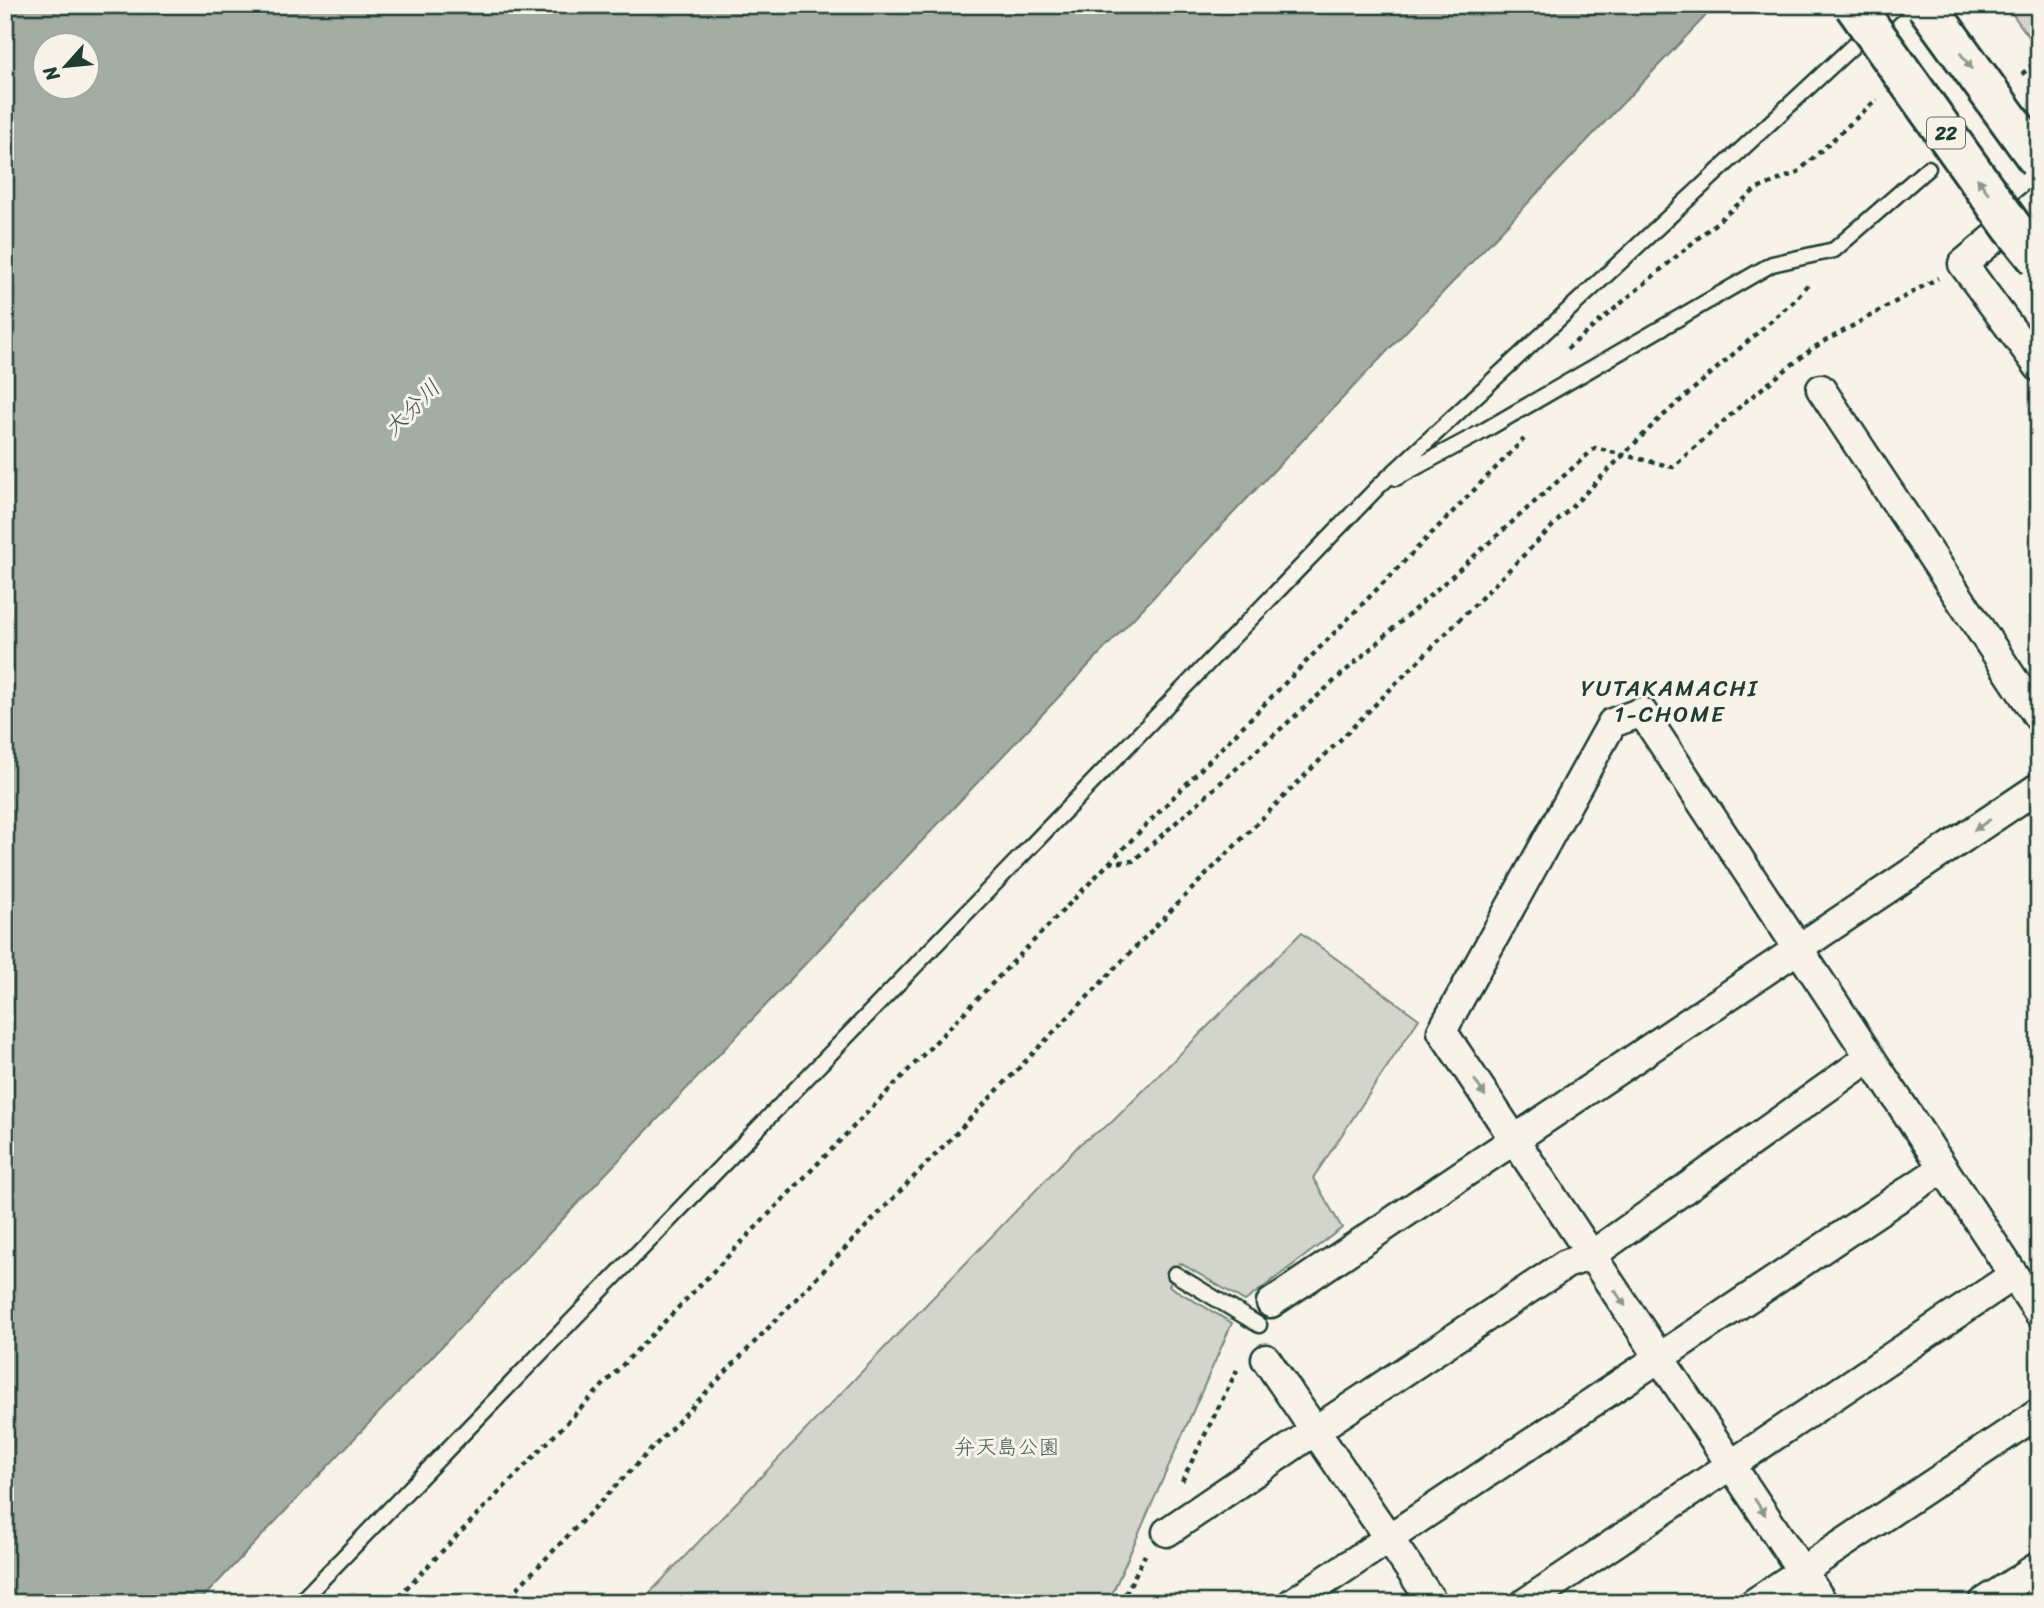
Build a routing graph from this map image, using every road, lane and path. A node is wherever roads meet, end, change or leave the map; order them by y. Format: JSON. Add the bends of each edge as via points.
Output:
{"nodes":[{"id":1,"x":1854,"y":5,"type":"edge"},
{"id":2,"x":1897,"y":5,"type":"edge"},
{"id":3,"x":1926,"y":5,"type":"edge"},
{"id":4,"x":1985,"y":5,"type":"edge"},
{"id":5,"x":1975,"y":13,"type":"dead end"},
{"id":6,"x":2039,"y":58,"type":"edge"},
{"id":7,"x":2022,"y":75,"type":"dead end"},
{"id":8,"x":1878,"y":97,"type":"dead end"},
{"id":9,"x":2039,"y":161,"type":"edge"},
{"id":10,"x":1928,"y":168,"type":"dead end"},
{"id":11,"x":2039,"y":201,"type":"edge"},
{"id":12,"x":1834,"y":250,"type":"junction"},
{"id":13,"x":2039,"y":260,"type":"edge"},
{"id":14,"x":1963,"y":264,"type":"junction"},
{"id":15,"x":2039,"y":367,"type":"edge"},
{"id":16,"x":1821,"y":388,"type":"dead end"},
{"id":17,"x":1542,"y":397,"type":"junction"},
{"id":18,"x":1624,"y":455,"type":"junction"},
{"id":19,"x":1379,"y":486,"type":"junction"},
{"id":20,"x":2039,"y":718,"type":"edge"},
{"id":21,"x":2039,"y":787,"type":"edge"},
{"id":22,"x":1109,"y":863,"type":"junction"},
{"id":23,"x":1798,"y":949,"type":"junction"},
{"id":24,"x":1870,"y":1057,"type":"junction"},
{"id":25,"x":1514,"y":1140,"type":"junction"},
{"id":26,"x":1943,"y":1168,"type":"junction"},
{"id":27,"x":1592,"y":1255,"type":"junction"},
{"id":28,"x":1175,"y":1274,"type":"dead end"},
{"id":29,"x":2014,"y":1275,"type":"junction"},
{"id":30,"x":2039,"y":1313,"type":"edge"},
{"id":31,"x":1265,"y":1314,"type":"junction"},
{"id":32,"x":1660,"y":1357,"type":"junction"},
{"id":33,"x":1266,"y":1359,"type":"dead end"},
{"id":34,"x":2039,"y":1413,"type":"edge"},
{"id":35,"x":1316,"y":1430,"type":"junction"},
{"id":36,"x":1731,"y":1464,"type":"junction"},
{"id":37,"x":1181,"y":1483,"type":"dead end"},
{"id":38,"x":1167,"y":1532,"type":"dead end"},
{"id":39,"x":1390,"y":1537,"type":"junction"},
{"id":40,"x":1145,"y":1555,"type":"dead end"},
{"id":41,"x":2039,"y":1566,"type":"edge"},
{"id":42,"x":1802,"y":1571,"type":"junction"},
{"id":43,"x":299,"y":1603,"type":"edge"},
{"id":44,"x":392,"y":1603,"type":"edge"},
{"id":45,"x":503,"y":1603,"type":"edge"},
{"id":46,"x":1121,"y":1603,"type":"edge"},
{"id":47,"x":1292,"y":1603,"type":"edge"},
{"id":48,"x":1433,"y":1603,"type":"edge"},
{"id":49,"x":1525,"y":1603,"type":"edge"},
{"id":50,"x":1754,"y":1603,"type":"edge"},
{"id":51,"x":1823,"y":1603,"type":"edge"},
{"id":52,"x":1983,"y":1603,"type":"edge"}],
"edges":[{"from":13,"to":1,"type":"main road","number":"22","one_way":true,"bridge":true},
{"from":2,"to":19,"type":"lane"},
{"from":3,"to":9,"type":"main road","one_way":true,"bridge":true},
{"from":4,"to":5,"type":"path"},
{"from":6,"to":7,"type":"path"},
{"from":8,"to":17,"type":"path","via":[[1798,172],[1755,190],[1543,370]]},
{"from":10,"to":12,"type":"lane"},
{"from":11,"to":14,"type":"street"},
{"from":12,"to":17,"type":"lane","via":[[1772,264]]},
{"from":12,"to":18,"type":"path","via":[[1796,299]]},
{"from":14,"to":15,"type":"street"},
{"from":14,"to":18,"type":"path","via":[[1813,348],[1673,467]]},
{"from":16,"to":20,"type":"street"},
{"from":17,"to":19,"type":"lane"},
{"from":17,"to":22,"type":"path","via":[[1535,427]]},
{"from":18,"to":22,"type":"path","via":[[1595,448],[1133,861]]},
{"from":18,"to":45,"type":"path","via":[[1180,901]]},
{"from":19,"to":43,"type":"lane"},
{"from":21,"to":23,"type":"street","one_way":true},
{"from":22,"to":44,"type":"path"},
{"from":23,"to":24,"type":"street"},
{"from":23,"to":25,"type":"street"},
{"from":23,"to":25,"type":"street","one_way":true,"via":[[1642,712],[1612,723],[1442,1031]]},
{"from":24,"to":26,"type":"street"},
{"from":24,"to":27,"type":"street"},
{"from":25,"to":27,"type":"street"},
{"from":25,"to":31,"type":"street"},
{"from":26,"to":29,"type":"street"},
{"from":26,"to":32,"type":"street"},
{"from":27,"to":32,"type":"street","one_way":true},
{"from":27,"to":35,"type":"street","via":[[1566,1264]]},
{"from":28,"to":31,"type":"lane"},
{"from":29,"to":30,"type":"street"},
{"from":29,"to":36,"type":"street"},
{"from":31,"to":37,"type":"path"},
{"from":32,"to":36,"type":"street"},
{"from":32,"to":39,"type":"street"},
{"from":33,"to":35,"type":"street"},
{"from":34,"to":42,"type":"street"},
{"from":35,"to":38,"type":"street"},
{"from":35,"to":39,"type":"street"},
{"from":36,"to":42,"type":"street","one_way":true},
{"from":36,"to":49,"type":"street"},
{"from":39,"to":47,"type":"street"},
{"from":39,"to":48,"type":"street"},
{"from":40,"to":46,"type":"path"},
{"from":41,"to":52,"type":"street"},
{"from":42,"to":50,"type":"street"},
{"from":42,"to":51,"type":"street"}]}
